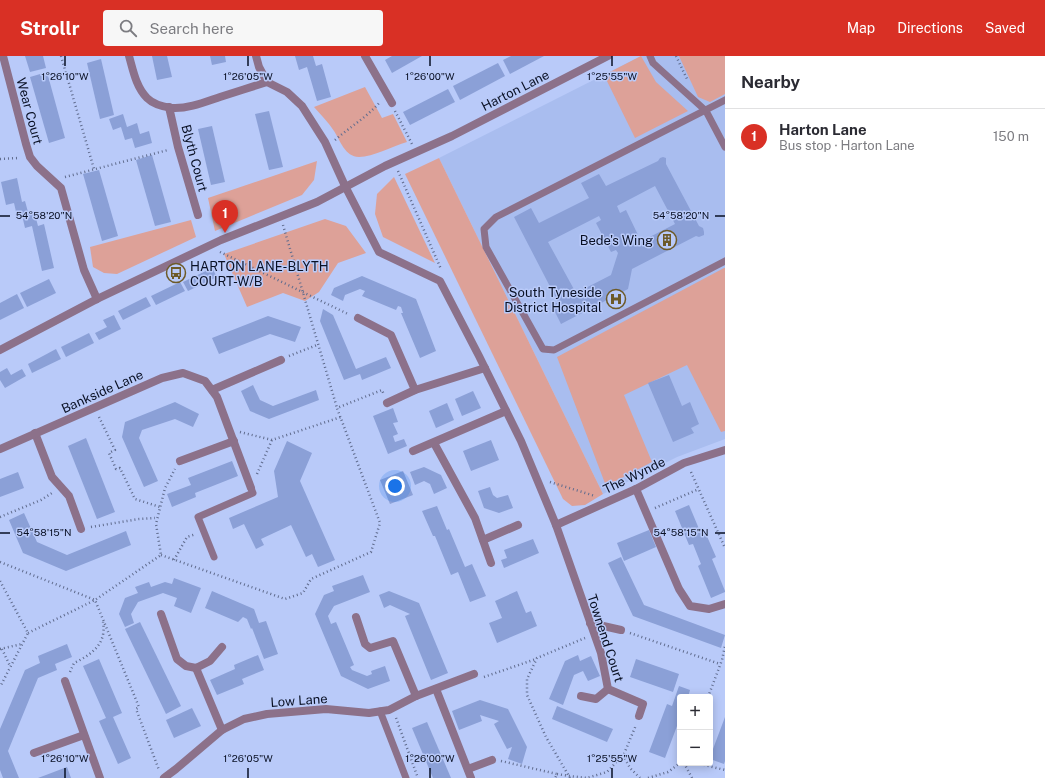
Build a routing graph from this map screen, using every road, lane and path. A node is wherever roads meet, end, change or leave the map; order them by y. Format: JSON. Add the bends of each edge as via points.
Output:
{"nodes":[{"id":1,"x":2,"y":56,"type":"edge"},
{"id":2,"x":61,"y":56,"type":"edge"},
{"id":3,"x":129,"y":56,"type":"edge"},
{"id":4,"x":256,"y":56,"type":"edge"},
{"id":5,"x":365,"y":56,"type":"edge"},
{"id":6,"x":608,"y":56,"type":"edge"},
{"id":7,"x":650,"y":56,"type":"edge"},
{"id":8,"x":267,"y":82,"type":"junction"},
{"id":9,"x":382,"y":86,"type":"junction"},
{"id":10,"x":725,"y":100,"type":"edge"},
{"id":11,"x":392,"y":103,"type":"joint"},
{"id":12,"x":169,"y":107,"type":"junction"},
{"id":13,"x":706,"y":111,"type":"junction"},
{"id":14,"x":178,"y":147,"type":"junction"},
{"id":15,"x":725,"y":147,"type":"edge"},
{"id":16,"x":328,"y":148,"type":"junction"},
{"id":17,"x":417,"y":152,"type":"junction"},
{"id":18,"x":30,"y":157,"type":"junction"},
{"id":19,"x":0,"y":159,"type":"edge"},
{"id":20,"x":405,"y":168,"type":"dead end"},
{"id":21,"x":94,"y":169,"type":"junction"},
{"id":22,"x":52,"y":180,"type":"junction"},
{"id":23,"x":345,"y":186,"type":"junction"},
{"id":24,"x":198,"y":215,"type":"dead end"},
{"id":25,"x":280,"y":217,"type":"junction"},
{"id":26,"x":208,"y":246,"type":"junction"},
{"id":27,"x":725,"y":262,"type":"edge"},
{"id":28,"x":440,"y":281,"type":"junction"},
{"id":29,"x":302,"y":292,"type":"junction"},
{"id":30,"x":97,"y":299,"type":"junction"},
{"id":31,"x":358,"y":318,"type":"joint"},
{"id":32,"x":318,"y":344,"type":"junction"},
{"id":33,"x":0,"y":350,"type":"edge"},
{"id":34,"x":281,"y":360,"type":"joint"},
{"id":35,"x":485,"y":368,"type":"junction"},
{"id":36,"x":212,"y":390,"type":"junction"},
{"id":37,"x":415,"y":390,"type":"junction"},
{"id":38,"x":387,"y":403,"type":"joint"},
{"id":39,"x":95,"y":407,"type":"junction"},
{"id":40,"x":337,"y":408,"type":"junction"},
{"id":41,"x":506,"y":411,"type":"junction"},
{"id":42,"x":341,"y":416,"type":"junction"},
{"id":43,"x":229,"y":429,"type":"junction"},
{"id":44,"x":35,"y":433,"type":"junction"},
{"id":45,"x":234,"y":440,"type":"junction"},
{"id":46,"x":272,"y":440,"type":"junction"},
{"id":47,"x":434,"y":443,"type":"junction"},
{"id":48,"x":0,"y":449,"type":"edge"},
{"id":49,"x":725,"y":450,"type":"edge"},
{"id":50,"x":413,"y":451,"type":"dead end"},
{"id":51,"x":180,"y":462,"type":"joint"},
{"id":52,"x":686,"y":463,"type":"junction"},
{"id":53,"x":536,"y":478,"type":"junction"},
{"id":54,"x":61,"y":487,"type":"junction"},
{"id":55,"x":252,"y":488,"type":"junction"},
{"id":56,"x":636,"y":489,"type":"junction"},
{"id":57,"x":699,"y":489,"type":"junction"},
{"id":58,"x":611,"y":500,"type":"junction"},
{"id":59,"x":160,"y":507,"type":"junction"},
{"id":60,"x":646,"y":512,"type":"junction"},
{"id":61,"x":0,"y":516,"type":"edge"},
{"id":62,"x":155,"y":518,"type":"dead end"},
{"id":63,"x":518,"y":525,"type":"dead end"},
{"id":64,"x":556,"y":525,"type":"junction"},
{"id":65,"x":81,"y":529,"type":"joint"},
{"id":66,"x":203,"y":531,"type":"junction"},
{"id":67,"x":483,"y":540,"type":"junction"},
{"id":68,"x":725,"y":548,"type":"edge"},
{"id":69,"x":161,"y":555,"type":"junction"},
{"id":70,"x":214,"y":557,"type":"dead end"},
{"id":71,"x":174,"y":560,"type":"junction"},
{"id":72,"x":0,"y":562,"type":"edge"},
{"id":73,"x":491,"y":563,"type":"dead end"},
{"id":74,"x":0,"y":581,"type":"edge"},
{"id":75,"x":95,"y":600,"type":"junction"},
{"id":76,"x":725,"y":604,"type":"edge"},
{"id":77,"x":160,"y":614,"type":"dead end"},
{"id":78,"x":102,"y":616,"type":"junction"},
{"id":79,"x":356,"y":617,"type":"dead end"},
{"id":80,"x":590,"y":623,"type":"junction"},
{"id":81,"x":621,"y":630,"type":"joint"},
{"id":82,"x":28,"y":633,"type":"junction"},
{"id":83,"x":595,"y":634,"type":"junction"},
{"id":84,"x":22,"y":644,"type":"junction"},
{"id":85,"x":725,"y":646,"type":"edge"},
{"id":86,"x":222,"y":647,"type":"dead end"},
{"id":87,"x":1,"y":649,"type":"edge"},
{"id":88,"x":537,"y":658,"type":"junction"},
{"id":89,"x":720,"y":664,"type":"junction"},
{"id":90,"x":10,"y":667,"type":"junction"},
{"id":91,"x":196,"y":668,"type":"junction"},
{"id":92,"x":474,"y":674,"type":"joint"},
{"id":93,"x":65,"y":681,"type":"joint"},
{"id":94,"x":0,"y":687,"type":"edge"},
{"id":95,"x":436,"y":689,"type":"junction"},
{"id":96,"x":608,"y":689,"type":"junction"},
{"id":97,"x":709,"y":694,"type":"edge"},
{"id":98,"x":416,"y":696,"type":"junction"},
{"id":99,"x":581,"y":696,"type":"dead end"},
{"id":100,"x":392,"y":708,"type":"junction"},
{"id":101,"x":380,"y":711,"type":"junction"},
{"id":102,"x":639,"y":716,"type":"joint"},
{"id":103,"x":222,"y":730,"type":"junction"},
{"id":104,"x":84,"y":735,"type":"junction"},
{"id":105,"x":34,"y":753,"type":"dead end"},
{"id":106,"x":623,"y":755,"type":"junction"},
{"id":107,"x":492,"y":760,"type":"joint"},
{"id":108,"x":677,"y":765,"type":"edge"},
{"id":109,"x":686,"y":766,"type":"edge"},
{"id":110,"x":708,"y":766,"type":"edge"},
{"id":111,"x":468,"y":769,"type":"junction"},
{"id":112,"x":725,"y":770,"type":"edge"},
{"id":113,"x":557,"y":774,"type":"junction"},
{"id":114,"x":162,"y":775,"type":"edge"},
{"id":115,"x":570,"y":777,"type":"edge"},
{"id":116,"x":100,"y":778,"type":"edge"},
{"id":117,"x":406,"y":778,"type":"edge"},
{"id":118,"x":418,"y":778,"type":"edge"},
{"id":119,"x":471,"y":778,"type":"edge"},
{"id":120,"x":554,"y":778,"type":"edge"},
{"id":121,"x":640,"y":778,"type":"edge"},
{"id":122,"x":648,"y":778,"type":"edge"},
{"id":123,"x":692,"y":778,"type":"edge"}],
"edges":[{"from":1,"to":18,"type":"street","name":"Wear Court"},
{"from":2,"to":21,"type":"path"},
{"from":3,"to":12,"type":"street","name":"Blyth Court","via":[[136,81],[147,98],[158,105]]},
{"from":4,"to":8,"type":"street"},
{"from":5,"to":9,"type":"street"},
{"from":6,"to":17,"type":"street","name":"Harton Lane"},
{"from":7,"to":13,"type":"lane","via":[[653,63]]},
{"from":8,"to":12,"type":"street","name":"Blyth Court","via":[[198,104]]},
{"from":8,"to":16,"type":"street","via":[[287,92],[302,106]]},
{"from":9,"to":11,"type":"street"},
{"from":9,"to":16,"type":"path","via":[[380,102]]},
{"from":10,"to":13,"type":"lane"},
{"from":11,"to":17,"type":"path"},
{"from":12,"to":14,"type":"street","name":"Blyth Court"},
{"from":13,"to":15,"type":"lane"},
{"from":13,"to":27,"type":"lane","via":[[496,217],[484,228],[486,247],[543,349],[554,350]]},
{"from":14,"to":21,"type":"path"},
{"from":14,"to":24,"type":"street","name":"Blyth Court"},
{"from":16,"to":23,"type":"street"},
{"from":17,"to":23,"type":"street","name":"Harton Lane"},
{"from":18,"to":19,"type":"path"},
{"from":18,"to":22,"type":"street","name":"Wear Court"},
{"from":20,"to":28,"type":"path","via":[[398,171],[441,269]]},
{"from":21,"to":22,"type":"path"},
{"from":22,"to":30,"type":"street","name":"Wear Court","via":[[61,188],[84,270]]},
{"from":23,"to":25,"type":"street","name":"Harton Lane","via":[[318,202]]},
{"from":23,"to":28,"type":"street","via":[[379,252]]},
{"from":25,"to":26,"type":"street","name":"Harton Lane"},
{"from":25,"to":29,"type":"path"},
{"from":26,"to":29,"type":"path"},
{"from":26,"to":30,"type":"street","name":"Harton Lane"},
{"from":28,"to":35,"type":"street","name":"Townend Court"},
{"from":29,"to":31,"type":"path"},
{"from":29,"to":32,"type":"path"},
{"from":30,"to":33,"type":"street","name":"Harton Lane"},
{"from":31,"to":37,"type":"street","via":[[391,335]]},
{"from":32,"to":34,"type":"path"},
{"from":32,"to":40,"type":"path"},
{"from":34,"to":36,"type":"street"},
{"from":35,"to":37,"type":"street"},
{"from":35,"to":41,"type":"street","name":"Townend Court"},
{"from":36,"to":39,"type":"street","name":"Bankside Lane","via":[[205,381],[184,373],[162,378]]},
{"from":36,"to":43,"type":"street"},
{"from":37,"to":38,"type":"street"},
{"from":38,"to":40,"type":"path","via":[[382,390]]},
{"from":39,"to":44,"type":"street","name":"Bankside Lane"},
{"from":39,"to":59,"type":"path","via":[[115,450],[109,453],[116,470],[120,468],[135,499]]},
{"from":40,"to":42,"type":"path"},
{"from":41,"to":47,"type":"street"},
{"from":41,"to":53,"type":"street","name":"Townend Court"},
{"from":42,"to":46,"type":"path"},
{"from":42,"to":71,"type":"path","via":[[380,523],[371,552],[311,579],[303,593],[285,599]]},
{"from":43,"to":45,"type":"street"},
{"from":43,"to":46,"type":"path"},
{"from":44,"to":48,"type":"street","name":"Bankside Lane"},
{"from":44,"to":54,"type":"street","via":[[52,477]]},
{"from":45,"to":51,"type":"street"},
{"from":45,"to":55,"type":"street"},
{"from":46,"to":55,"type":"path"},
{"from":47,"to":50,"type":"street"},
{"from":47,"to":67,"type":"street","via":[[475,518]]},
{"from":49,"to":52,"type":"street","name":"The Wynde"},
{"from":51,"to":59,"type":"path","via":[[165,488]]},
{"from":52,"to":56,"type":"street","name":"The Wynde"},
{"from":52,"to":57,"type":"path"},
{"from":53,"to":58,"type":"path"},
{"from":53,"to":64,"type":"street","name":"Townend Court"},
{"from":54,"to":61,"type":"path","via":[[41,500]]},
{"from":54,"to":65,"type":"street","via":[[69,496]]},
{"from":55,"to":66,"type":"lane","via":[[253,493],[198,517]]},
{"from":56,"to":58,"type":"street","name":"The Wynde"},
{"from":56,"to":60,"type":"street"},
{"from":57,"to":60,"type":"path"},
{"from":57,"to":68,"type":"path"},
{"from":58,"to":64,"type":"street","name":"The Wynde"},
{"from":59,"to":69,"type":"path","via":[[156,524]]},
{"from":60,"to":76,"type":"street","via":[[679,590],[690,606],[709,609]]},
{"from":62,"to":65,"type":"path"},
{"from":63,"to":67,"type":"street"},
{"from":64,"to":80,"type":"street","name":"Townend Court"},
{"from":66,"to":70,"type":"lane"},
{"from":66,"to":71,"type":"path","via":[[187,537]]},
{"from":67,"to":73,"type":"street"},
{"from":69,"to":71,"type":"path"},
{"from":69,"to":75,"type":"path"},
{"from":72,"to":75,"type":"path"},
{"from":74,"to":82,"type":"path"},
{"from":75,"to":78,"type":"path"},
{"from":75,"to":82,"type":"path"},
{"from":77,"to":91,"type":"street","via":[[176,659],[186,666]]},
{"from":78,"to":93,"type":"path","via":[[102,640],[95,650],[74,663]]},
{"from":78,"to":114,"type":"path","via":[[139,706],[136,709]]},
{"from":79,"to":98,"type":"street","via":[[365,644],[370,648],[393,641]]},
{"from":80,"to":81,"type":"street"},
{"from":80,"to":83,"type":"street","name":"Townend Court"},
{"from":81,"to":89,"type":"path"},
{"from":82,"to":84,"type":"path"},
{"from":83,"to":88,"type":"path"},
{"from":83,"to":96,"type":"street","name":"Townend Court"},
{"from":84,"to":87,"type":"path"},
{"from":84,"to":90,"type":"path"},
{"from":85,"to":89,"type":"path"},
{"from":86,"to":91,"type":"street","via":[[210,661]]},
{"from":87,"to":90,"type":"path"},
{"from":88,"to":92,"type":"path","via":[[483,677]]},
{"from":88,"to":115,"type":"path","via":[[527,679],[527,695],[546,737]]},
{"from":89,"to":97,"type":"path"},
{"from":90,"to":94,"type":"path"},
{"from":91,"to":103,"type":"street"},
{"from":92,"to":95,"type":"street","name":"Low Lane"},
{"from":93,"to":104,"type":"street"},
{"from":95,"to":98,"type":"street","name":"Low Lane"},
{"from":95,"to":111,"type":"street"},
{"from":96,"to":99,"type":"street","via":[[596,699]]},
{"from":96,"to":102,"type":"street","name":"Townend Court","via":[[643,704]]},
{"from":98,"to":100,"type":"street","name":"Low Lane"},
{"from":100,"to":101,"type":"street","name":"Low Lane"},
{"from":100,"to":118,"type":"path"},
{"from":101,"to":103,"type":"street","name":"Low Lane","via":[[370,713],[326,709],[267,714],[244,719]]},
{"from":101,"to":117,"type":"lane"},
{"from":102,"to":106,"type":"path"},
{"from":103,"to":114,"type":"street","name":"Low Lane","via":[[176,769]]},
{"from":104,"to":105,"type":"street"},
{"from":104,"to":116,"type":"street"},
{"from":106,"to":115,"type":"path","via":[[607,772],[587,778]]},
{"from":106,"to":121,"type":"path","via":[[630,768]]},
{"from":107,"to":111,"type":"street"},
{"from":107,"to":113,"type":"path"},
{"from":108,"to":122,"type":"path","via":[[668,772]]},
{"from":109,"to":123,"type":"path"},
{"from":110,"to":112,"type":"path"},
{"from":111,"to":119,"type":"street"},
{"from":113,"to":115,"type":"path"},
{"from":113,"to":120,"type":"path"}]}
